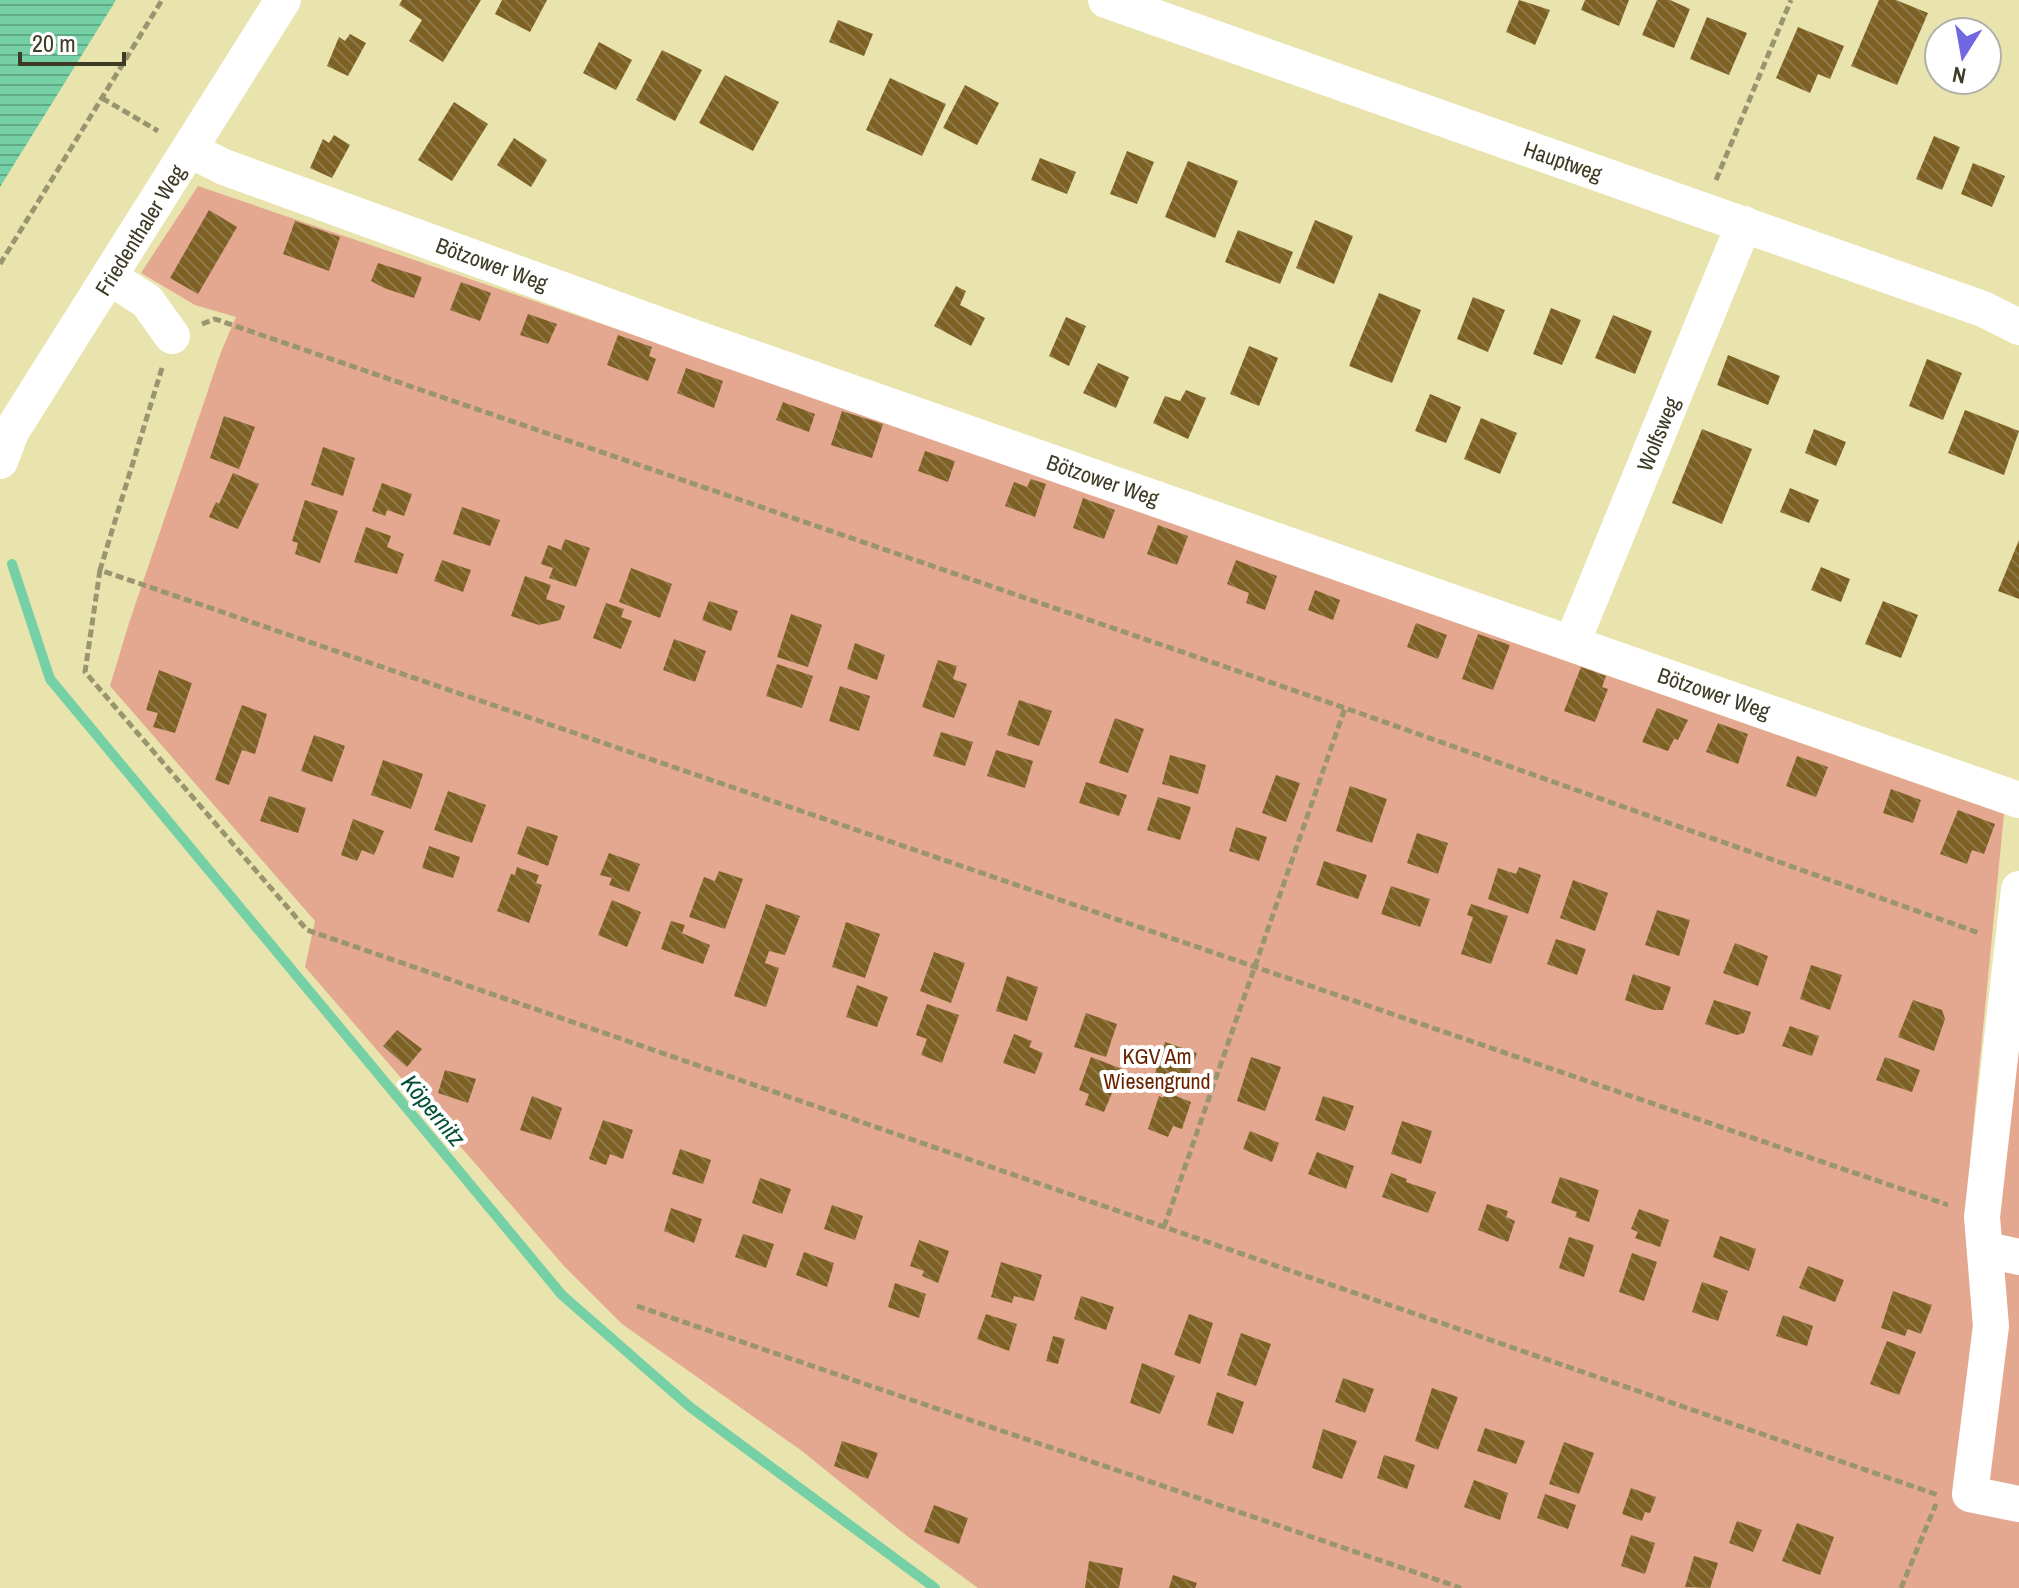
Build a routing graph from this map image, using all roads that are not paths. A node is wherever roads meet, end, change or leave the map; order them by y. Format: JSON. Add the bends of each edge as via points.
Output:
{"nodes":[{"id":1,"x":283,"y":0,"type":"edge"},
{"id":2,"x":1106,"y":0,"type":"edge"},
{"id":3,"x":190,"y":150,"type":"junction"},
{"id":4,"x":1744,"y":224,"type":"junction"},
{"id":5,"x":111,"y":278,"type":"junction"},
{"id":6,"x":2019,"y":327,"type":"edge"},
{"id":7,"x":172,"y":336,"type":"road end"},
{"id":8,"x":0,"y":461,"type":"edge"},
{"id":9,"x":1572,"y":643,"type":"junction"},
{"id":10,"x":2019,"y":800,"type":"edge"},
{"id":11,"x":2019,"y":889,"type":"edge"},
{"id":12,"x":1996,"y":1241,"type":"edge"},
{"id":13,"x":2019,"y":1504,"type":"edge"}],
"edges":[{"from":1,"to":3,"type":"street","name":"Friedenthaler Weg"},
{"from":2,"to":4,"type":"street","name":"Hauptweg"},
{"from":3,"to":5,"type":"street","name":"Friedenthaler Weg"},
{"from":3,"to":9,"type":"street","name":"Bötzower Weg","via":[[224,167],[681,332]]},
{"from":4,"to":6,"type":"street","name":"Hauptweg","via":[[1983,309]]},
{"from":4,"to":9,"type":"street","name":"Wolfsweg"},
{"from":5,"to":7,"type":"street","via":[[147,301]]},
{"from":5,"to":8,"type":"street","name":"Friedenthaler Weg","via":[[11,432]]},
{"from":9,"to":10,"type":"street","name":"Bötzower Weg"},
{"from":11,"to":12,"type":"street"},
{"from":12,"to":13,"type":"street","via":[[1970,1494]]}]}
